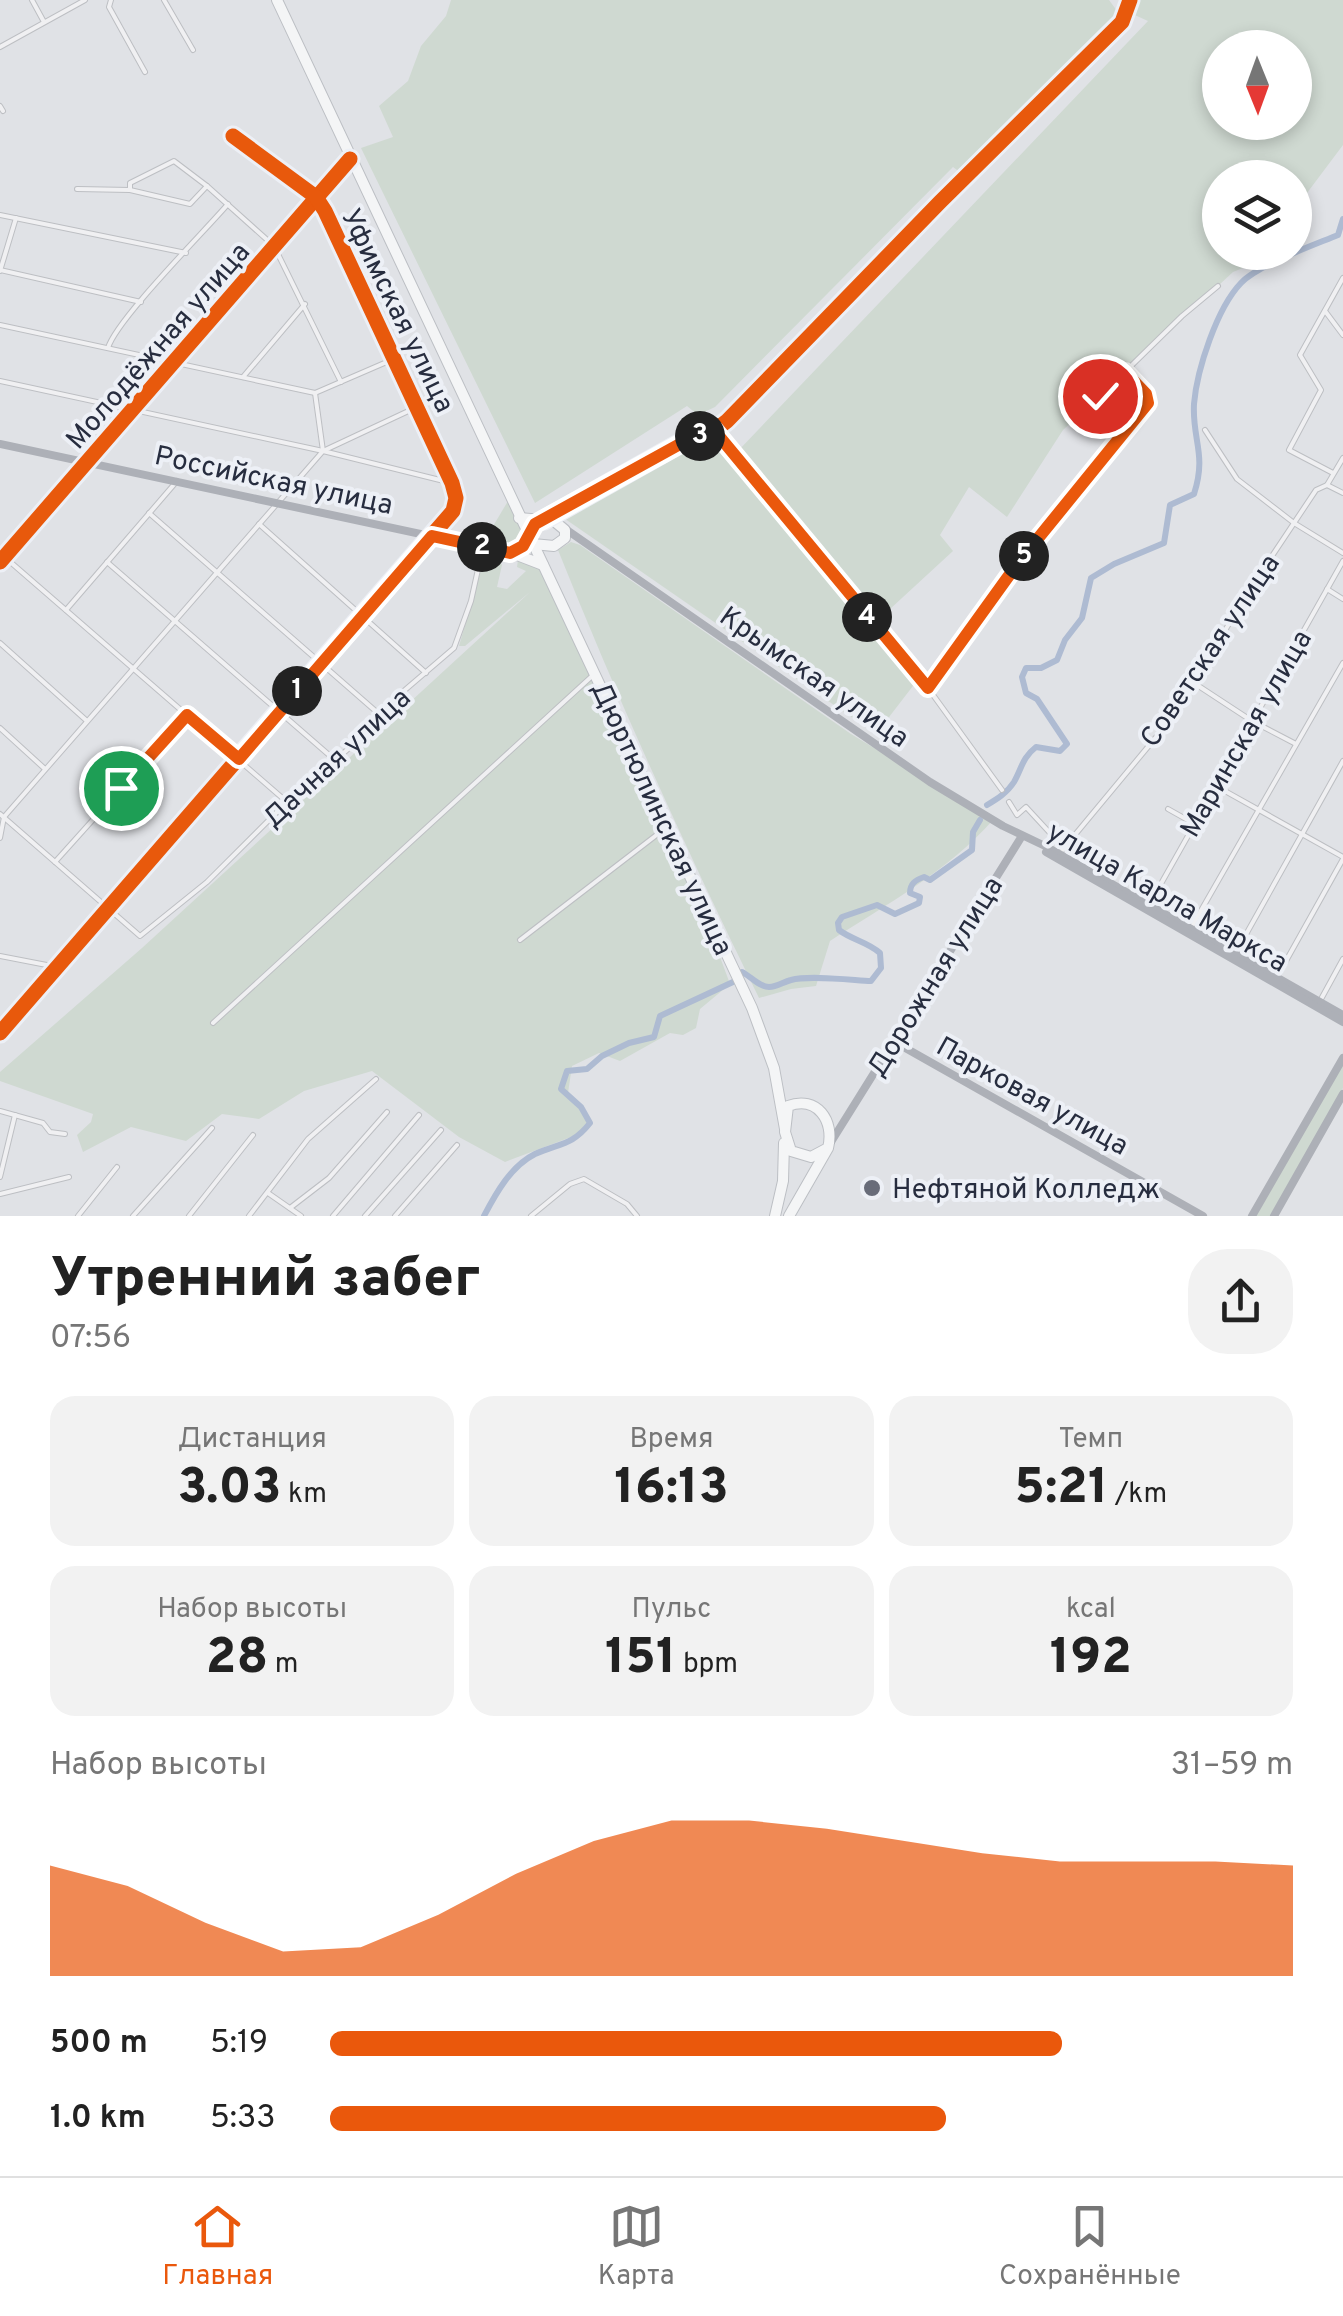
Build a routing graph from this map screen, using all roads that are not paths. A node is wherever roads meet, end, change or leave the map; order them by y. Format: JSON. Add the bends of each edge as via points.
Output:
{"nodes":[{"id":1,"x":32,"y":0,"type":"edge"},
{"id":2,"x":85,"y":0,"type":"edge"},
{"id":3,"x":111,"y":0,"type":"edge"},
{"id":4,"x":164,"y":0,"type":"edge"},
{"id":5,"x":277,"y":0,"type":"edge"},
{"id":6,"x":1130,"y":0,"type":"edge"},
{"id":7,"x":44,"y":22,"type":"junction"},
{"id":8,"x":0,"y":47,"type":"edge"},
{"id":9,"x":192,"y":50,"type":"dead end"},
{"id":10,"x":145,"y":72,"type":"dead end"},
{"id":11,"x":233,"y":136,"type":"dead end"},
{"id":12,"x":350,"y":159,"type":"junction"},
{"id":13,"x":207,"y":186,"type":"junction"},
{"id":14,"x":78,"y":189,"type":"dead end"},
{"id":15,"x":130,"y":190,"type":"junction"},
{"id":16,"x":316,"y":197,"type":"junction"},
{"id":17,"x":228,"y":204,"type":"junction"},
{"id":18,"x":0,"y":215,"type":"edge"},
{"id":19,"x":16,"y":218,"type":"junction"},
{"id":20,"x":274,"y":246,"type":"junction"},
{"id":21,"x":186,"y":253,"type":"junction"},
{"id":22,"x":0,"y":270,"type":"edge"},
{"id":23,"x":1343,"y":278,"type":"edge"},
{"id":24,"x":1218,"y":286,"type":"dead end"},
{"id":25,"x":141,"y":302,"type":"junction"},
{"id":26,"x":305,"y":304,"type":"junction"},
{"id":27,"x":1324,"y":310,"type":"junction"},
{"id":28,"x":0,"y":325,"type":"edge"},
{"id":29,"x":1343,"y":335,"type":"edge"},
{"id":30,"x":108,"y":348,"type":"junction"},
{"id":31,"x":396,"y":358,"type":"junction"},
{"id":32,"x":174,"y":363,"type":"junction"},
{"id":33,"x":1125,"y":372,"type":"junction"},
{"id":34,"x":244,"y":376,"type":"junction"},
{"id":35,"x":0,"y":381,"type":"edge"},
{"id":36,"x":341,"y":382,"type":"junction"},
{"id":37,"x":315,"y":394,"type":"junction"},
{"id":38,"x":418,"y":407,"type":"junction"},
{"id":39,"x":135,"y":409,"type":"junction"},
{"id":40,"x":1084,"y":410,"type":"dead end"},
{"id":41,"x":714,"y":430,"type":"junction"},
{"id":42,"x":1205,"y":430,"type":"dead end"},
{"id":43,"x":0,"y":444,"type":"edge"},
{"id":44,"x":323,"y":451,"type":"junction"},
{"id":45,"x":1343,"y":458,"type":"edge"},
{"id":46,"x":90,"y":462,"type":"junction"},
{"id":47,"x":1334,"y":474,"type":"junction"},
{"id":48,"x":177,"y":481,"type":"junction"},
{"id":49,"x":452,"y":483,"type":"junction"},
{"id":50,"x":1327,"y":485,"type":"junction"},
{"id":51,"x":1343,"y":493,"type":"edge"},
{"id":52,"x":280,"y":502,"type":"junction"},
{"id":53,"x":150,"y":513,"type":"junction"},
{"id":54,"x":519,"y":518,"type":"junction"},
{"id":55,"x":542,"y":520,"type":"junction"},
{"id":56,"x":558,"y":520,"type":"junction"},
{"id":57,"x":1294,"y":523,"type":"junction"},
{"id":58,"x":259,"y":524,"type":"junction"},
{"id":59,"x":432,"y":536,"type":"junction"},
{"id":60,"x":585,"y":543,"type":"junction"},
{"id":61,"x":533,"y":544,"type":"junction"},
{"id":62,"x":558,"y":544,"type":"junction"},
{"id":63,"x":483,"y":548,"type":"junction"},
{"id":64,"x":1343,"y":553,"type":"edge"},
{"id":65,"x":513,"y":554,"type":"junction"},
{"id":66,"x":2,"y":557,"type":"edge"},
{"id":67,"x":1343,"y":561,"type":"edge"},
{"id":68,"x":107,"y":562,"type":"junction"},
{"id":69,"x":546,"y":570,"type":"junction"},
{"id":70,"x":216,"y":572,"type":"junction"},
{"id":71,"x":1327,"y":589,"type":"junction"},
{"id":72,"x":1343,"y":599,"type":"edge"},
{"id":73,"x":66,"y":610,"type":"junction"},
{"id":74,"x":364,"y":616,"type":"junction"},
{"id":75,"x":175,"y":621,"type":"junction"},
{"id":76,"x":0,"y":643,"type":"edge"},
{"id":77,"x":322,"y":663,"type":"junction"},
{"id":78,"x":1343,"y":663,"type":"edge"},
{"id":79,"x":135,"y":669,"type":"junction"},
{"id":80,"x":426,"y":674,"type":"junction"},
{"id":81,"x":595,"y":674,"type":"junction"},
{"id":82,"x":1194,"y":683,"type":"junction"},
{"id":83,"x":928,"y":688,"type":"junction"},
{"id":84,"x":280,"y":710,"type":"junction"},
{"id":85,"x":378,"y":714,"type":"junction"},
{"id":86,"x":187,"y":715,"type":"junction"},
{"id":87,"x":87,"y":721,"type":"junction"},
{"id":88,"x":1252,"y":721,"type":"junction"},
{"id":89,"x":0,"y":728,"type":"edge"},
{"id":90,"x":1296,"y":744,"type":"junction"},
{"id":91,"x":239,"y":759,"type":"junction"},
{"id":92,"x":336,"y":761,"type":"junction"},
{"id":93,"x":1343,"y":761,"type":"edge"},
{"id":94,"x":45,"y":768,"type":"junction"},
{"id":95,"x":1215,"y":785,"type":"junction"},
{"id":96,"x":1002,"y":790,"type":"dead end"},
{"id":97,"x":287,"y":802,"type":"junction"},
{"id":98,"x":1010,"y":802,"type":"dead end"},
{"id":99,"x":1168,"y":808,"type":"dead end"},
{"id":100,"x":1259,"y":811,"type":"junction"},
{"id":101,"x":2,"y":816,"type":"edge"},
{"id":102,"x":1193,"y":824,"type":"junction"},
{"id":103,"x":667,"y":827,"type":"junction"},
{"id":104,"x":1302,"y":833,"type":"junction"},
{"id":105,"x":1024,"y":837,"type":"junction"},
{"id":106,"x":0,"y":838,"type":"edge"},
{"id":107,"x":1061,"y":850,"type":"junction"},
{"id":108,"x":1343,"y":858,"type":"edge"},
{"id":109,"x":54,"y":862,"type":"junction"},
{"id":110,"x":1149,"y":904,"type":"junction"},
{"id":111,"x":107,"y":910,"type":"junction"},
{"id":112,"x":1166,"y":918,"type":"junction"},
{"id":113,"x":1191,"y":928,"type":"junction"},
{"id":114,"x":520,"y":940,"type":"dead end"},
{"id":115,"x":1236,"y":954,"type":"junction"},
{"id":116,"x":0,"y":956,"type":"edge"},
{"id":117,"x":1343,"y":959,"type":"edge"},
{"id":118,"x":56,"y":967,"type":"junction"},
{"id":119,"x":1277,"y":978,"type":"junction"},
{"id":120,"x":1320,"y":1001,"type":"junction"},
{"id":121,"x":1343,"y":1018,"type":"edge"},
{"id":122,"x":213,"y":1024,"type":"dead end"},
{"id":123,"x":0,"y":1033,"type":"edge"},
{"id":124,"x":893,"y":1040,"type":"junction"},
{"id":125,"x":1343,"y":1058,"type":"edge"},
{"id":126,"x":774,"y":1068,"type":"junction"},
{"id":127,"x":376,"y":1079,"type":"dead end"},
{"id":128,"x":1343,"y":1094,"type":"edge"},
{"id":129,"x":811,"y":1107,"type":"junction"},
{"id":130,"x":0,"y":1110,"type":"edge"},
{"id":131,"x":387,"y":1112,"type":"dead end"},
{"id":132,"x":420,"y":1115,"type":"dead end"},
{"id":133,"x":16,"y":1116,"type":"junction"},
{"id":134,"x":847,"y":1116,"type":"junction"},
{"id":135,"x":212,"y":1128,"type":"dead end"},
{"id":136,"x":441,"y":1130,"type":"dead end"},
{"id":137,"x":785,"y":1131,"type":"junction"},
{"id":138,"x":65,"y":1134,"type":"dead end"},
{"id":139,"x":254,"y":1135,"type":"dead end"},
{"id":140,"x":457,"y":1145,"type":"dead end"},
{"id":141,"x":829,"y":1146,"type":"junction"},
{"id":142,"x":118,"y":1167,"type":"dead end"},
{"id":143,"x":69,"y":1177,"type":"dead end"},
{"id":144,"x":0,"y":1178,"type":"edge"},
{"id":145,"x":266,"y":1192,"type":"junction"},
{"id":146,"x":0,"y":1194,"type":"edge"},
{"id":147,"x":290,"y":1208,"type":"junction"},
{"id":148,"x":78,"y":1216,"type":"edge"},
{"id":149,"x":133,"y":1216,"type":"edge"},
{"id":150,"x":189,"y":1216,"type":"edge"},
{"id":151,"x":248,"y":1216,"type":"edge"},
{"id":152,"x":301,"y":1216,"type":"edge"},
{"id":153,"x":333,"y":1216,"type":"edge"},
{"id":154,"x":365,"y":1216,"type":"edge"},
{"id":155,"x":395,"y":1216,"type":"edge"},
{"id":156,"x":532,"y":1216,"type":"edge"},
{"id":157,"x":637,"y":1216,"type":"edge"},
{"id":158,"x":776,"y":1216,"type":"edge"},
{"id":159,"x":789,"y":1216,"type":"edge"},
{"id":160,"x":1204,"y":1216,"type":"edge"},
{"id":161,"x":1252,"y":1216,"type":"edge"},
{"id":162,"x":1274,"y":1216,"type":"edge"}],
"edges":[{"from":1,"to":7,"type":"street"},
{"from":2,"to":7,"type":"street"},
{"from":3,"to":10,"type":"street"},
{"from":4,"to":9,"type":"street"},
{"from":5,"to":12,"type":"main road","name":"Дюртюлинская улица"},
{"from":6,"to":41,"type":"street","via":[[1122,22]]},
{"from":7,"to":8,"type":"street"},
{"from":11,"to":16,"type":"street","name":"Уфимская улица"},
{"from":12,"to":16,"type":"street","name":"Молодёжная улица"},
{"from":12,"to":54,"type":"main road","name":"Дюртюлинская улица"},
{"from":13,"to":15,"type":"street","via":[[190,204]]},
{"from":13,"to":15,"type":"street","via":[[174,161],[130,183]]},
{"from":13,"to":17,"type":"street"},
{"from":14,"to":15,"type":"street"},
{"from":16,"to":20,"type":"street","name":"Молодёжная улица"},
{"from":16,"to":31,"type":"street","name":"Уфимская улица"},
{"from":17,"to":20,"type":"street"},
{"from":17,"to":21,"type":"street"},
{"from":18,"to":19,"type":"street"},
{"from":19,"to":21,"type":"street"},
{"from":19,"to":22,"type":"street"},
{"from":20,"to":26,"type":"street"},
{"from":20,"to":32,"type":"street","name":"Молодёжная улица"},
{"from":21,"to":25,"type":"street"},
{"from":22,"to":25,"type":"street"},
{"from":23,"to":27,"type":"street"},
{"from":24,"to":33,"type":"street"},
{"from":25,"to":30,"type":"street"},
{"from":26,"to":34,"type":"street"},
{"from":26,"to":36,"type":"street"},
{"from":27,"to":29,"type":"street"},
{"from":27,"to":47,"type":"street","via":[[1300,355],[1321,390],[1290,450]]},
{"from":28,"to":30,"type":"street"},
{"from":30,"to":32,"type":"street"},
{"from":31,"to":36,"type":"street"},
{"from":31,"to":38,"type":"street","name":"Уфимская улица"},
{"from":32,"to":34,"type":"street"},
{"from":32,"to":39,"type":"street","name":"Молодёжная улица"},
{"from":33,"to":40,"type":"street"},
{"from":33,"to":83,"type":"street","via":[[1148,403],[1018,563]]},
{"from":34,"to":37,"type":"street"},
{"from":35,"to":39,"type":"street"},
{"from":36,"to":37,"type":"street"},
{"from":37,"to":44,"type":"street"},
{"from":38,"to":44,"type":"street"},
{"from":38,"to":49,"type":"street","name":"Уфимская улица"},
{"from":39,"to":44,"type":"street"},
{"from":39,"to":46,"type":"street","name":"Молодёжная улица"},
{"from":41,"to":56,"type":"street"},
{"from":41,"to":83,"type":"street"},
{"from":42,"to":57,"type":"street","via":[[1237,479]]},
{"from":43,"to":46,"type":"main road","name":"Российская улица"},
{"from":44,"to":49,"type":"street"},
{"from":44,"to":52,"type":"street"},
{"from":45,"to":47,"type":"street"},
{"from":46,"to":48,"type":"main road","name":"Российская улица"},
{"from":46,"to":66,"type":"street","name":"Молодёжная улица"},
{"from":47,"to":50,"type":"street"},
{"from":48,"to":52,"type":"main road","name":"Российская улица"},
{"from":48,"to":53,"type":"street"},
{"from":49,"to":59,"type":"street","via":[[453,510]]},
{"from":50,"to":51,"type":"street"},
{"from":50,"to":57,"type":"street","name":"Советская улица","via":[[1316,490]]},
{"from":52,"to":58,"type":"street"},
{"from":52,"to":59,"type":"main road","name":"Российская улица"},
{"from":53,"to":68,"type":"street"},
{"from":53,"to":70,"type":"street"},
{"from":54,"to":55,"type":"main road"},
{"from":54,"to":61,"type":"main road","name":"Дюртюлинская улица"},
{"from":55,"to":56,"type":"main road"},
{"from":55,"to":61,"type":"main road","via":[[535,524]]},
{"from":56,"to":60,"type":"main road","name":"Крымская улица"},
{"from":56,"to":62,"type":"main road","via":[[566,534]]},
{"from":57,"to":64,"type":"street"},
{"from":57,"to":82,"type":"street","name":"Советская улица"},
{"from":58,"to":70,"type":"street"},
{"from":58,"to":74,"type":"street"},
{"from":59,"to":63,"type":"main road","name":"Российская улица"},
{"from":59,"to":74,"type":"street"},
{"from":60,"to":62,"type":"main road"},
{"from":60,"to":105,"type":"main road","name":"Крымская улица","via":[[818,707]]},
{"from":61,"to":62,"type":"main road"},
{"from":61,"to":65,"type":"main road","name":"Российская улица"},
{"from":61,"to":65,"type":"main road"},
{"from":61,"to":69,"type":"main road","name":"Дюртюлинская улица"},
{"from":62,"to":69,"type":"main road"},
{"from":63,"to":65,"type":"main road","name":"Российская улица"},
{"from":63,"to":80,"type":"street","name":"Дачная улица","via":[[454,648]]},
{"from":65,"to":69,"type":"main road"},
{"from":66,"to":73,"type":"street"},
{"from":67,"to":71,"type":"street","name":"Маринская улица"},
{"from":68,"to":73,"type":"street"},
{"from":68,"to":75,"type":"street"},
{"from":69,"to":81,"type":"main road","name":"Дюртюлинская улица"},
{"from":70,"to":75,"type":"street"},
{"from":70,"to":77,"type":"street"},
{"from":71,"to":72,"type":"street"},
{"from":71,"to":88,"type":"street","name":"Маринская улица"},
{"from":73,"to":79,"type":"street"},
{"from":74,"to":77,"type":"street"},
{"from":74,"to":80,"type":"street"},
{"from":75,"to":79,"type":"street"},
{"from":75,"to":84,"type":"street"},
{"from":76,"to":87,"type":"street"},
{"from":77,"to":84,"type":"street"},
{"from":77,"to":85,"type":"street"},
{"from":78,"to":90,"type":"street"},
{"from":79,"to":86,"type":"street"},
{"from":79,"to":87,"type":"street"},
{"from":80,"to":85,"type":"street","name":"Дачная улица"},
{"from":81,"to":103,"type":"main road","name":"Дюртюлинская улица"},
{"from":81,"to":122,"type":"street"},
{"from":82,"to":88,"type":"street"},
{"from":82,"to":107,"type":"street","name":"Советская улица"},
{"from":83,"to":96,"type":"street"},
{"from":84,"to":91,"type":"street"},
{"from":84,"to":92,"type":"street"},
{"from":85,"to":92,"type":"street","name":"Дачная улица"},
{"from":86,"to":91,"type":"street"},
{"from":86,"to":109,"type":"street"},
{"from":87,"to":94,"type":"street"},
{"from":88,"to":90,"type":"street"},
{"from":88,"to":95,"type":"street","name":"Маринская улица"},
{"from":89,"to":94,"type":"street"},
{"from":90,"to":100,"type":"street"},
{"from":91,"to":97,"type":"street"},
{"from":91,"to":111,"type":"street"},
{"from":92,"to":97,"type":"street","name":"Дачная улица"},
{"from":93,"to":104,"type":"street"},
{"from":94,"to":101,"type":"street"},
{"from":95,"to":100,"type":"street"},
{"from":95,"to":102,"type":"street","name":"Маринская улица"},
{"from":97,"to":111,"type":"street","name":"Дачная улица","via":[[140,936]]},
{"from":98,"to":107,"type":"street","via":[[1017,815],[1026,807]]},
{"from":99,"to":102,"type":"street"},
{"from":100,"to":104,"type":"street"},
{"from":100,"to":113,"type":"street"},
{"from":101,"to":106,"type":"street"},
{"from":101,"to":109,"type":"street"},
{"from":102,"to":110,"type":"street","name":"Маринская улица"},
{"from":103,"to":114,"type":"street"},
{"from":103,"to":126,"type":"main road","name":"Дюртюлинская улица"},
{"from":104,"to":108,"type":"street"},
{"from":104,"to":115,"type":"street"},
{"from":105,"to":107,"type":"main road","name":"улица Карла Маркса"},
{"from":105,"to":112,"type":"main road","name":"улица Карла Маркса"},
{"from":105,"to":124,"type":"main road","name":"Дорожная улица"},
{"from":107,"to":110,"type":"main road","name":"улица Карла Маркса"},
{"from":108,"to":119,"type":"street"},
{"from":109,"to":111,"type":"street"},
{"from":110,"to":112,"type":"main road","name":"улица Карла Маркса"},
{"from":111,"to":118,"type":"street"},
{"from":112,"to":113,"type":"main road","name":"улица Карла Маркса"},
{"from":112,"to":121,"type":"main road","name":"улица Карла Маркса"},
{"from":113,"to":115,"type":"main road","name":"улица Карла Маркса"},
{"from":115,"to":119,"type":"main road","name":"улица Карла Маркса"},
{"from":116,"to":118,"type":"street"},
{"from":117,"to":120,"type":"street"},
{"from":118,"to":123,"type":"street"},
{"from":119,"to":120,"type":"main road","name":"улица Карла Маркса"},
{"from":120,"to":121,"type":"main road","name":"улица Карла Маркса"},
{"from":124,"to":134,"type":"main road","name":"Дорожная улица"},
{"from":124,"to":160,"type":"main road","name":"Парковая улица"},
{"from":125,"to":161,"type":"main road"},
{"from":126,"to":129,"type":"main road","via":[[784,1086]]},
{"from":126,"to":137,"type":"main road"},
{"from":127,"to":145,"type":"street","via":[[328,1118]]},
{"from":128,"to":162,"type":"main road"},
{"from":129,"to":134,"type":"main road"},
{"from":129,"to":137,"type":"main road","via":[[788,1106]]},
{"from":129,"to":141,"type":"main road","via":[[828,1119]]},
{"from":130,"to":133,"type":"street"},
{"from":131,"to":147,"type":"street","via":[[329,1178]]},
{"from":132,"to":153,"type":"street"},
{"from":133,"to":138,"type":"street"},
{"from":133,"to":144,"type":"street"},
{"from":134,"to":141,"type":"main road","name":"Дорожная улица"},
{"from":135,"to":149,"type":"street"},
{"from":136,"to":154,"type":"street"},
{"from":137,"to":141,"type":"main road","via":[[796,1155],[815,1156]]},
{"from":137,"to":158,"type":"main road"},
{"from":139,"to":150,"type":"street"},
{"from":140,"to":155,"type":"street"},
{"from":141,"to":159,"type":"main road","name":"Дорожная улица"},
{"from":142,"to":148,"type":"street"},
{"from":143,"to":146,"type":"street"},
{"from":145,"to":147,"type":"street"},
{"from":145,"to":151,"type":"street"},
{"from":147,"to":152,"type":"street"},
{"from":156,"to":157,"type":"street","via":[[584,1179]]}]}
